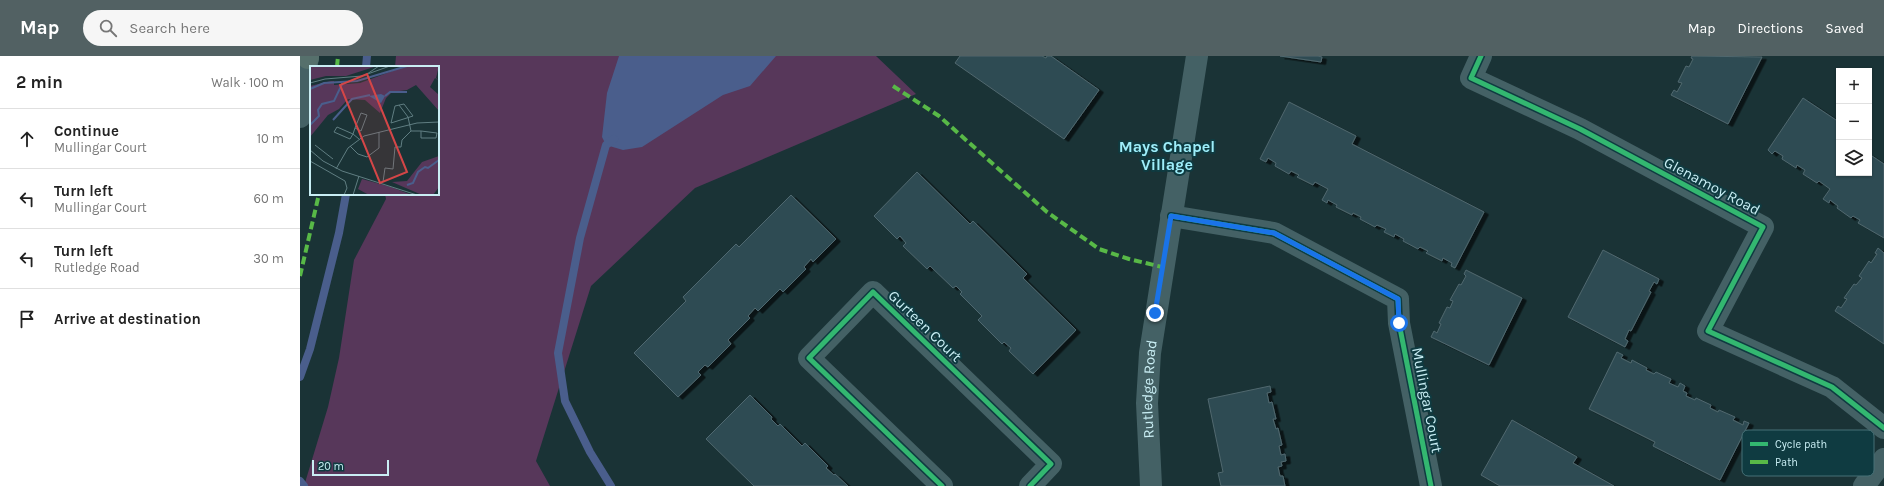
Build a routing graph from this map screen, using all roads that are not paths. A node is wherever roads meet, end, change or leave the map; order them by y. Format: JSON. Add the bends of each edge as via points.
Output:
{"nodes":[{"id":1,"x":308,"y":56,"type":"edge"},
{"id":2,"x":1197,"y":56,"type":"edge"},
{"id":3,"x":1481,"y":56,"type":"edge"},
{"id":4,"x":300,"y":117,"type":"edge"},
{"id":5,"x":1171,"y":216,"type":"junction"},
{"id":6,"x":1884,"y":428,"type":"edge"},
{"id":7,"x":1884,"y":459,"type":"edge"},
{"id":8,"x":1874,"y":472,"type":"edge"},
{"id":9,"x":1871,"y":476,"type":"edge"},
{"id":10,"x":942,"y":486,"type":"edge"},
{"id":11,"x":1030,"y":486,"type":"edge"},
{"id":12,"x":1151,"y":486,"type":"edge"},
{"id":13,"x":1432,"y":486,"type":"edge"},
{"id":14,"x":1864,"y":486,"type":"edge"}],
"edges":[{"from":1,"to":4,"type":"street"},
{"from":2,"to":5,"type":"street","name":"Rutledge Road"},
{"from":3,"to":6,"type":"street","name":"Glenamoy Road","via":[[1471,78],[1580,129],[1763,227],[1708,331],[1832,387]]},
{"from":5,"to":12,"type":"street","name":"Rutledge Road","via":[[1150,353],[1147,403]]},
{"from":5,"to":13,"type":"street","name":"Mullingar Court","via":[[1274,233],[1398,299],[1399,323]]},
{"from":7,"to":8,"type":"street"},
{"from":9,"to":14,"type":"street"},
{"from":10,"to":11,"type":"street","name":"Gurteen Court","via":[[809,358],[873,292],[1051,464]]}]}
